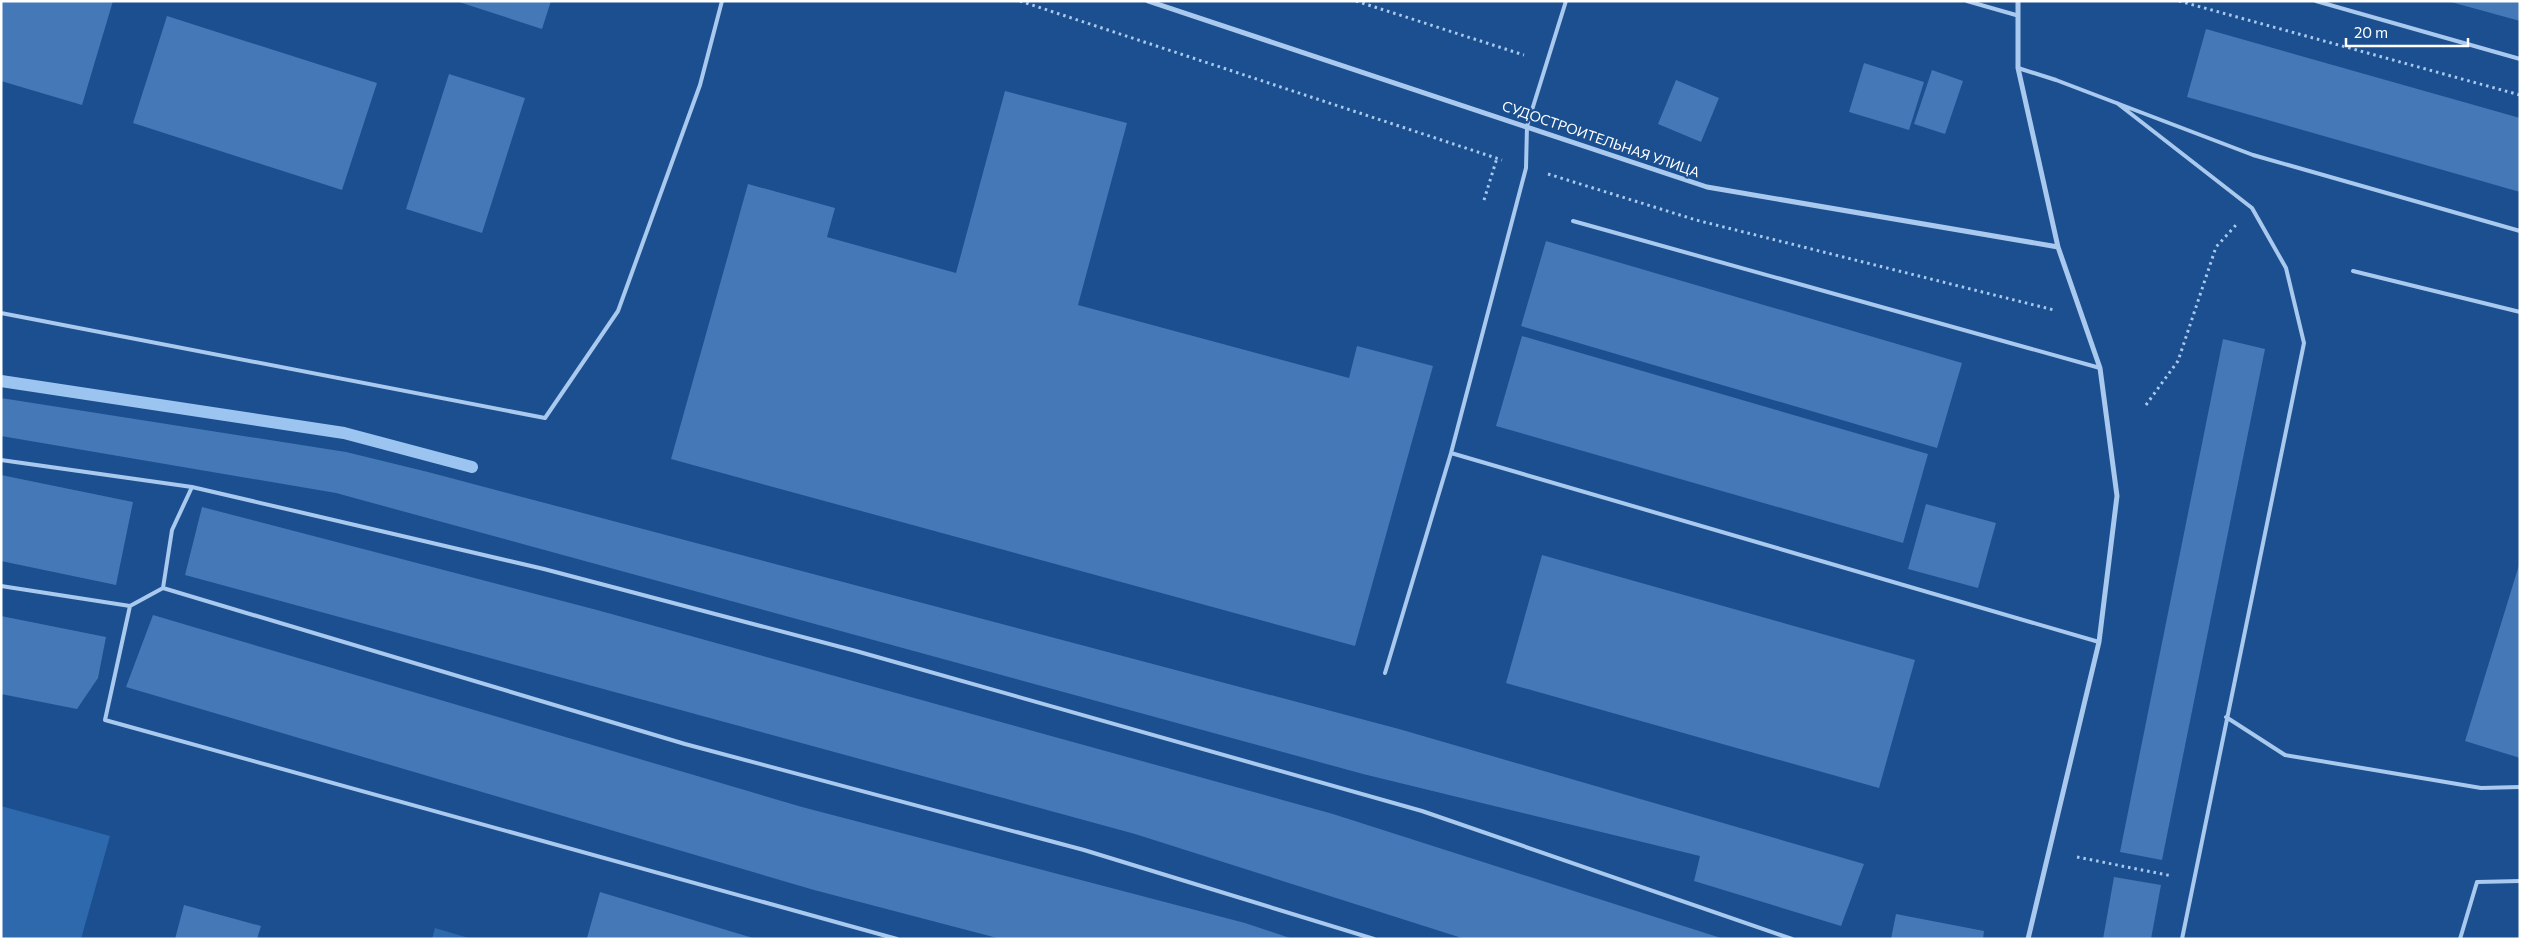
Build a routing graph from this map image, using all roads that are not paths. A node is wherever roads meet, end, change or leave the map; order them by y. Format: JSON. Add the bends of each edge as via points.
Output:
{"nodes":[{"id":1,"x":722,"y":1,"type":"edge"},
{"id":2,"x":1148,"y":1,"type":"edge"},
{"id":3,"x":1566,"y":1,"type":"edge"},
{"id":4,"x":1968,"y":1,"type":"edge"},
{"id":5,"x":2018,"y":1,"type":"edge"},
{"id":6,"x":2316,"y":1,"type":"edge"},
{"id":7,"x":2016,"y":15,"type":"junction"},
{"id":8,"x":2520,"y":59,"type":"edge"},
{"id":9,"x":2018,"y":68,"type":"junction"},
{"id":10,"x":2117,"y":103,"type":"junction"},
{"id":11,"x":1527,"y":126,"type":"junction"},
{"id":12,"x":1573,"y":221,"type":"dead end"},
{"id":13,"x":2520,"y":231,"type":"edge"},
{"id":14,"x":2058,"y":247,"type":"junction"},
{"id":15,"x":2353,"y":270,"type":"dead end"},
{"id":16,"x":2520,"y":312,"type":"edge"},
{"id":17,"x":1,"y":313,"type":"edge"},
{"id":18,"x":2100,"y":368,"type":"junction"},
{"id":19,"x":1451,"y":453,"type":"junction"},
{"id":20,"x":1,"y":460,"type":"edge"},
{"id":21,"x":192,"y":487,"type":"junction"},
{"id":22,"x":1,"y":586,"type":"edge"},
{"id":23,"x":163,"y":588,"type":"junction"},
{"id":24,"x":130,"y":606,"type":"junction"},
{"id":25,"x":2099,"y":642,"type":"junction"},
{"id":26,"x":1385,"y":673,"type":"dead end"},
{"id":27,"x":2226,"y":717,"type":"junction"},
{"id":28,"x":2520,"y":787,"type":"edge"},
{"id":29,"x":2520,"y":881,"type":"edge"},
{"id":30,"x":896,"y":939,"type":"edge"},
{"id":31,"x":1374,"y":939,"type":"edge"},
{"id":32,"x":1792,"y":939,"type":"edge"},
{"id":33,"x":2028,"y":939,"type":"edge"},
{"id":34,"x":2182,"y":939,"type":"edge"},
{"id":35,"x":2460,"y":939,"type":"edge"}],
"edges":[{"from":1,"to":17,"type":"lane","via":[[700,85],[618,311],[545,418]]},
{"from":2,"to":11,"type":"street","name":"СУДОСТРОИТЕЛЬНАЯ УЛИЦА"},
{"from":3,"to":11,"type":"lane"},
{"from":4,"to":7,"type":"lane"},
{"from":5,"to":7,"type":"street"},
{"from":6,"to":8,"type":"lane"},
{"from":7,"to":9,"type":"street"},
{"from":9,"to":10,"type":"lane"},
{"from":9,"to":14,"type":"street"},
{"from":10,"to":13,"type":"lane","via":[[2253,155]]},
{"from":10,"to":27,"type":"lane","via":[[2252,208],[2286,268],[2304,343]]},
{"from":11,"to":14,"type":"street","name":"СУДОСТРОИТЕЛЬНАЯ УЛИЦА","via":[[1707,187]]},
{"from":11,"to":19,"type":"lane","via":[[1526,168]]},
{"from":12,"to":18,"type":"lane"},
{"from":14,"to":18,"type":"street"},
{"from":15,"to":16,"type":"lane"},
{"from":18,"to":25,"type":"street","via":[[2116,496]]},
{"from":19,"to":25,"type":"lane"},
{"from":19,"to":26,"type":"lane"},
{"from":20,"to":21,"type":"lane"},
{"from":21,"to":23,"type":"lane","via":[[172,530]]},
{"from":21,"to":32,"type":"lane","via":[[544,569],[875,656],[1422,811]]},
{"from":22,"to":24,"type":"lane"},
{"from":23,"to":24,"type":"lane"},
{"from":23,"to":31,"type":"lane","via":[[685,744],[1084,850]]},
{"from":24,"to":30,"type":"lane","via":[[105,720]]},
{"from":25,"to":33,"type":"street"},
{"from":27,"to":28,"type":"lane","via":[[2285,755],[2481,788]]},
{"from":27,"to":34,"type":"lane"},
{"from":29,"to":35,"type":"lane","via":[[2477,882]]}]}
